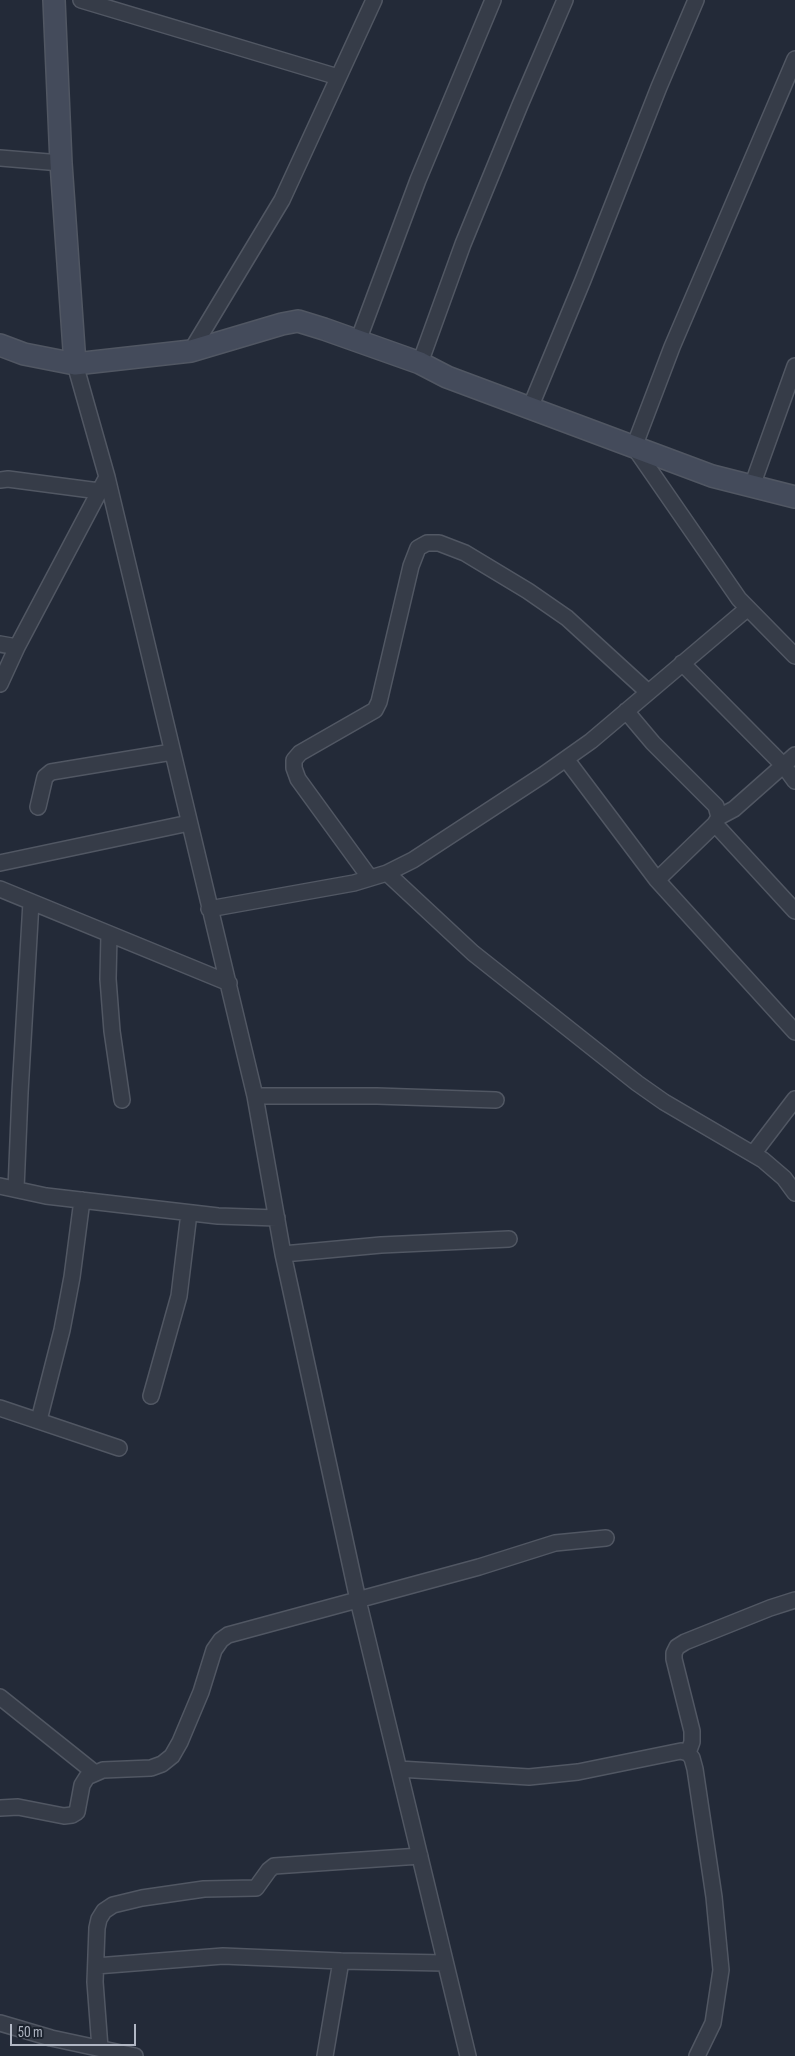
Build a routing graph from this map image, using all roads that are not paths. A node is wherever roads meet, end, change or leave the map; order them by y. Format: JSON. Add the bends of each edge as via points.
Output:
{"nodes":[{"id":1,"x":54,"y":0,"type":"edge"},
{"id":2,"x":81,"y":0,"type":"edge"},
{"id":3,"x":374,"y":0,"type":"edge"},
{"id":4,"x":493,"y":0,"type":"edge"},
{"id":5,"x":565,"y":0,"type":"edge"},
{"id":6,"x":696,"y":0,"type":"edge"},
{"id":7,"x":795,"y":59,"type":"edge"},
{"id":8,"x":338,"y":77,"type":"junction"},
{"id":9,"x":0,"y":158,"type":"edge"},
{"id":10,"x":60,"y":163,"type":"junction"},
{"id":11,"x":358,"y":341,"type":"junction"},
{"id":12,"x":0,"y":345,"type":"edge"},
{"id":13,"x":191,"y":351,"type":"junction"},
{"id":14,"x":75,"y":364,"type":"junction"},
{"id":15,"x":420,"y":364,"type":"junction"},
{"id":16,"x":795,"y":366,"type":"edge"},
{"id":17,"x":530,"y":408,"type":"junction"},
{"id":18,"x":634,"y":447,"type":"junction"},
{"id":19,"x":107,"y":477,"type":"junction"},
{"id":20,"x":0,"y":480,"type":"edge"},
{"id":21,"x":752,"y":486,"type":"junction"},
{"id":22,"x":99,"y":491,"type":"junction"},
{"id":23,"x":795,"y":497,"type":"edge"},
{"id":24,"x":748,"y":608,"type":"junction"},
{"id":25,"x":0,"y":644,"type":"edge"},
{"id":26,"x":17,"y":647,"type":"junction"},
{"id":27,"x":795,"y":656,"type":"edge"},
{"id":28,"x":682,"y":663,"type":"junction"},
{"id":29,"x":0,"y":684,"type":"edge"},
{"id":30,"x":648,"y":692,"type":"junction"},
{"id":31,"x":626,"y":710,"type":"junction"},
{"id":32,"x":172,"y":752,"type":"junction"},
{"id":33,"x":795,"y":755,"type":"edge"},
{"id":34,"x":566,"y":759,"type":"junction"},
{"id":35,"x":784,"y":766,"type":"junction"},
{"id":36,"x":795,"y":782,"type":"edge"},
{"id":37,"x":38,"y":807,"type":"dead end"},
{"id":38,"x":717,"y":821,"type":"junction"},
{"id":39,"x":189,"y":823,"type":"junction"},
{"id":40,"x":0,"y":862,"type":"edge"},
{"id":41,"x":387,"y":874,"type":"junction"},
{"id":42,"x":370,"y":878,"type":"junction"},
{"id":43,"x":658,"y":880,"type":"junction"},
{"id":44,"x":0,"y":889,"type":"edge"},
{"id":45,"x":32,"y":902,"type":"junction"},
{"id":46,"x":209,"y":909,"type":"junction"},
{"id":47,"x":795,"y":911,"type":"edge"},
{"id":48,"x":109,"y":934,"type":"junction"},
{"id":49,"x":228,"y":983,"type":"junction"},
{"id":50,"x":795,"y":1032,"type":"edge"},
{"id":51,"x":255,"y":1096,"type":"junction"},
{"id":52,"x":795,"y":1099,"type":"edge"},
{"id":53,"x":122,"y":1100,"type":"dead end"},
{"id":54,"x":496,"y":1100,"type":"dead end"},
{"id":55,"x":754,"y":1154,"type":"junction"},
{"id":56,"x":0,"y":1186,"type":"edge"},
{"id":57,"x":16,"y":1189,"type":"junction"},
{"id":58,"x":795,"y":1193,"type":"edge"},
{"id":59,"x":82,"y":1200,"type":"junction"},
{"id":60,"x":189,"y":1213,"type":"junction"},
{"id":61,"x":277,"y":1218,"type":"junction"},
{"id":62,"x":509,"y":1239,"type":"dead end"},
{"id":63,"x":284,"y":1254,"type":"junction"},
{"id":64,"x":151,"y":1396,"type":"dead end"},
{"id":65,"x":0,"y":1408,"type":"edge"},
{"id":66,"x":39,"y":1420,"type":"junction"},
{"id":67,"x":119,"y":1448,"type":"dead end"},
{"id":68,"x":606,"y":1538,"type":"dead end"},
{"id":69,"x":358,"y":1600,"type":"junction"},
{"id":70,"x":795,"y":1600,"type":"edge"},
{"id":71,"x":0,"y":1697,"type":"edge"},
{"id":72,"x":688,"y":1753,"type":"junction"},
{"id":73,"x":399,"y":1769,"type":"junction"},
{"id":74,"x":95,"y":1773,"type":"junction"},
{"id":75,"x":0,"y":1808,"type":"edge"},
{"id":76,"x":420,"y":1856,"type":"junction"},
{"id":77,"x":340,"y":1961,"type":"junction"},
{"id":78,"x":445,"y":1963,"type":"junction"},
{"id":79,"x":96,"y":1966,"type":"junction"},
{"id":80,"x":0,"y":2023,"type":"edge"},
{"id":81,"x":100,"y":2048,"type":"junction"},
{"id":82,"x":135,"y":2056,"type":"edge"},
{"id":83,"x":325,"y":2056,"type":"edge"},
{"id":84,"x":468,"y":2056,"type":"edge"},
{"id":85,"x":697,"y":2056,"type":"edge"}],
"edges":[{"from":1,"to":10,"type":"street"},
{"from":2,"to":8,"type":"street"},
{"from":3,"to":8,"type":"street"},
{"from":4,"to":11,"type":"street","via":[[418,180]]},
{"from":5,"to":15,"type":"street","via":[[463,244]]},
{"from":6,"to":17,"type":"street"},
{"from":7,"to":18,"type":"street","via":[[672,347]]},
{"from":8,"to":13,"type":"street","via":[[282,200]]},
{"from":9,"to":10,"type":"street"},
{"from":10,"to":14,"type":"street"},
{"from":11,"to":13,"type":"street","via":[[298,321]]},
{"from":11,"to":15,"type":"street"},
{"from":12,"to":14,"type":"street","via":[[24,354]]},
{"from":13,"to":14,"type":"street"},
{"from":14,"to":19,"type":"street"},
{"from":15,"to":17,"type":"street"},
{"from":16,"to":21,"type":"street"},
{"from":17,"to":18,"type":"street"},
{"from":18,"to":21,"type":"street","via":[[712,476]]},
{"from":18,"to":24,"type":"street","via":[[716,568]]},
{"from":19,"to":22,"type":"street"},
{"from":19,"to":32,"type":"street"},
{"from":20,"to":22,"type":"street"},
{"from":21,"to":23,"type":"street"},
{"from":22,"to":26,"type":"street"},
{"from":24,"to":27,"type":"street"},
{"from":24,"to":28,"type":"street"},
{"from":25,"to":26,"type":"street"},
{"from":26,"to":29,"type":"street"},
{"from":28,"to":30,"type":"street"},
{"from":28,"to":35,"type":"street"},
{"from":30,"to":31,"type":"street"},
{"from":30,"to":42,"type":"street","via":[[568,618],[528,591],[456,549],[439,543],[427,543],[418,548],[375,710],[300,753],[294,760],[298,778]]},
{"from":31,"to":34,"type":"street"},
{"from":31,"to":38,"type":"street","via":[[653,744],[716,806]]},
{"from":32,"to":37,"type":"street","via":[[51,772],[45,776]]},
{"from":32,"to":39,"type":"street"},
{"from":33,"to":35,"type":"street"},
{"from":34,"to":41,"type":"street"},
{"from":34,"to":43,"type":"street"},
{"from":35,"to":36,"type":"street"},
{"from":35,"to":38,"type":"street"},
{"from":38,"to":43,"type":"street"},
{"from":38,"to":47,"type":"street"},
{"from":39,"to":40,"type":"street"},
{"from":39,"to":46,"type":"street"},
{"from":41,"to":42,"type":"street"},
{"from":41,"to":55,"type":"street","via":[[473,953],[637,1083]]},
{"from":42,"to":46,"type":"street"},
{"from":43,"to":50,"type":"street"},
{"from":44,"to":45,"type":"street"},
{"from":45,"to":48,"type":"street"},
{"from":45,"to":57,"type":"street"},
{"from":46,"to":49,"type":"street"},
{"from":48,"to":49,"type":"street"},
{"from":48,"to":53,"type":"street","via":[[108,988]]},
{"from":49,"to":51,"type":"street"},
{"from":51,"to":54,"type":"street"},
{"from":51,"to":61,"type":"street"},
{"from":52,"to":55,"type":"street"},
{"from":55,"to":58,"type":"street","via":[[784,1178]]},
{"from":56,"to":57,"type":"street"},
{"from":57,"to":59,"type":"street"},
{"from":59,"to":60,"type":"street"},
{"from":59,"to":66,"type":"street","via":[[71,1286]]},
{"from":60,"to":61,"type":"street"},
{"from":60,"to":64,"type":"street","via":[[179,1296]]},
{"from":61,"to":63,"type":"street"},
{"from":62,"to":63,"type":"street","via":[[381,1245]]},
{"from":63,"to":69,"type":"street"},
{"from":65,"to":66,"type":"street"},
{"from":66,"to":67,"type":"street"},
{"from":68,"to":69,"type":"street","via":[[555,1543],[479,1568]]},
{"from":69,"to":73,"type":"street"},
{"from":69,"to":74,"type":"street","via":[[228,1635],[214,1650],[201,1692],[172,1756],[151,1768],[113,1768]]},
{"from":70,"to":72,"type":"street","via":[[677,1647],[674,1660],[692,1731]]},
{"from":71,"to":74,"type":"street"},
{"from":72,"to":73,"type":"street","via":[[529,1777]]},
{"from":72,"to":85,"type":"street","via":[[695,1769],[721,1970],[713,2023]]},
{"from":73,"to":76,"type":"street"},
{"from":74,"to":75,"type":"street","via":[[86,1777],[77,1812],[72,1815],[18,1807]]},
{"from":76,"to":78,"type":"street"},
{"from":76,"to":79,"type":"street","via":[[274,1866],[256,1888],[204,1889],[114,1905],[99,1919]]},
{"from":77,"to":78,"type":"street"},
{"from":77,"to":79,"type":"street","via":[[224,1956]]},
{"from":77,"to":83,"type":"street"},
{"from":78,"to":84,"type":"street"},
{"from":79,"to":81,"type":"street"},
{"from":80,"to":81,"type":"street"},
{"from":81,"to":82,"type":"street"}]}
